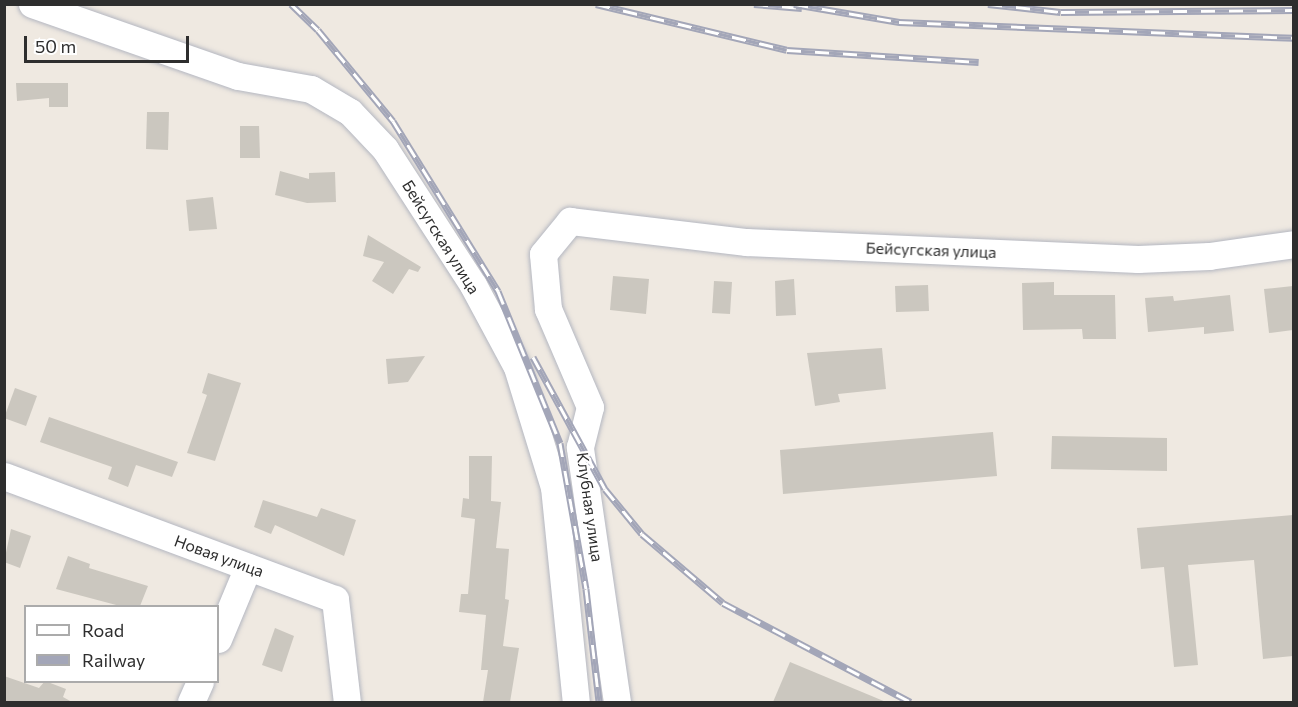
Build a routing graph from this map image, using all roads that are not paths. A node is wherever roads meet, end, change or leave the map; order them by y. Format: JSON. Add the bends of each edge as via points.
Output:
{"nodes":[{"id":1,"x":32,"y":4,"type":"edge"},
{"id":2,"x":570,"y":221,"type":"joint"},
{"id":3,"x":1293,"y":244,"type":"edge"},
{"id":4,"x":4,"y":476,"type":"edge"},
{"id":5,"x":248,"y":567,"type":"junction"},
{"id":6,"x":219,"y":637,"type":"edge"},
{"id":7,"x":199,"y":683,"type":"edge"},
{"id":8,"x":191,"y":702,"type":"edge"},
{"id":9,"x":347,"y":702,"type":"edge"},
{"id":10,"x":576,"y":702,"type":"edge"},
{"id":11,"x":617,"y":702,"type":"edge"}],
"edges":[{"from":1,"to":10,"type":"street","name":"Бейсугская улица","via":[[238,76],[311,89],[350,112],[385,149],[473,285],[517,367],[554,487]]},
{"from":2,"to":3,"type":"street","name":"Бейсугская улица","via":[[746,242],[1138,259],[1209,256]]},
{"from":2,"to":11,"type":"street","name":"Клубная улица","via":[[543,254],[548,309],[590,407],[580,447]]},
{"from":4,"to":5,"type":"street","name":"Новая улица"},
{"from":5,"to":6,"type":"street"},
{"from":5,"to":9,"type":"street","name":"Новая улица","via":[[335,599]]},
{"from":7,"to":8,"type":"street"}]}
